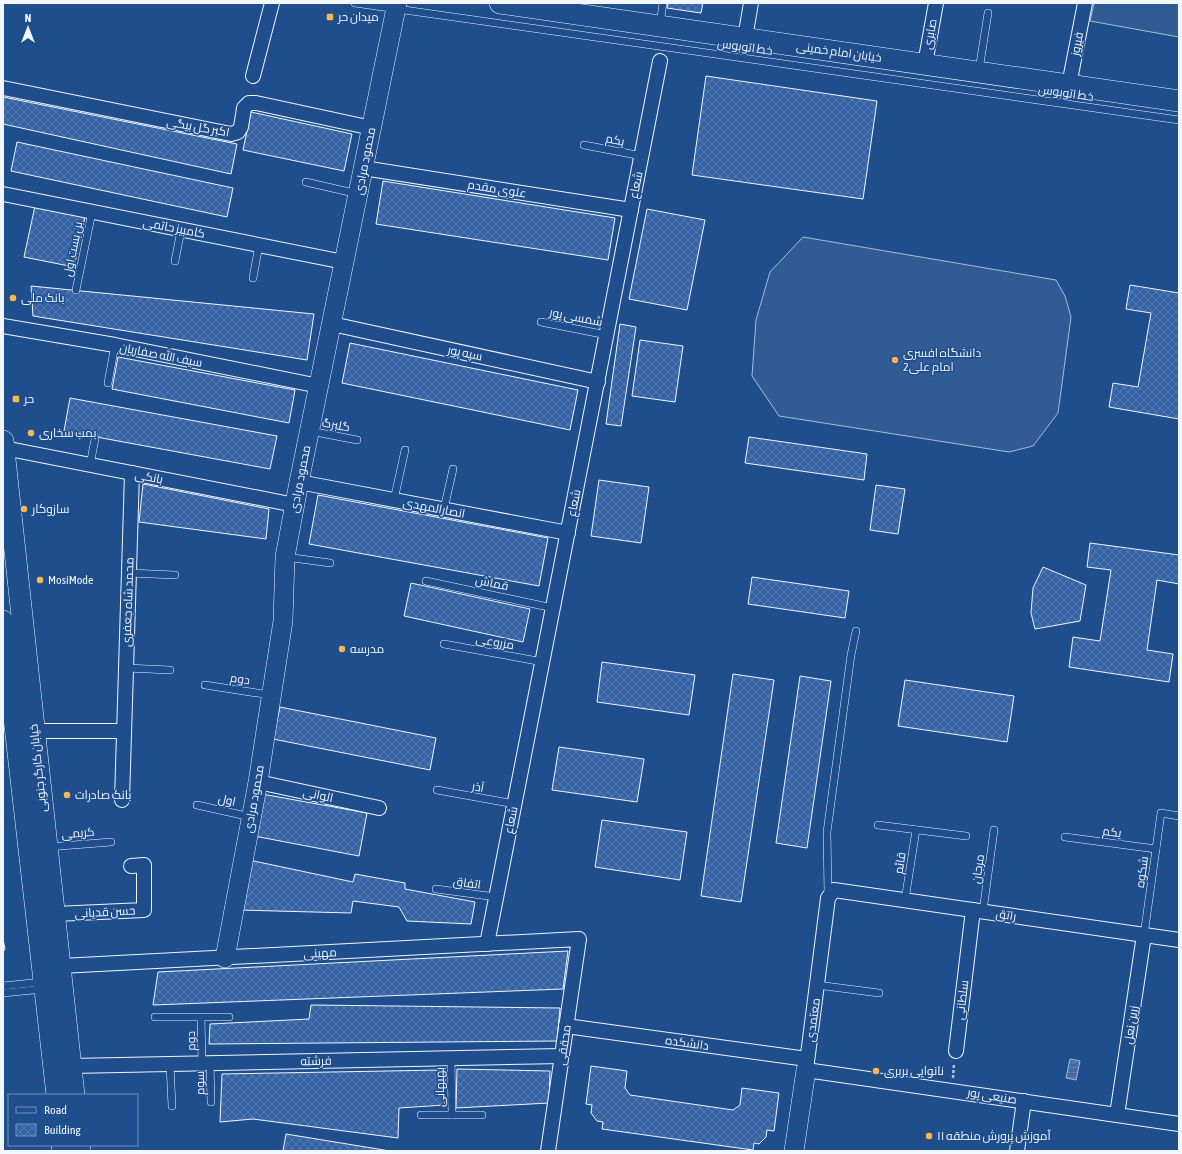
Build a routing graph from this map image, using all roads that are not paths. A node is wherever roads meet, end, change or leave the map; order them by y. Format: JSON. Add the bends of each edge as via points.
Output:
{"nodes":[{"id":1,"x":272,"y":3,"type":"edge"},
{"id":2,"x":355,"y":3,"type":"edge"},
{"id":3,"x":500,"y":3,"type":"edge"},
{"id":4,"x":663,"y":3,"type":"edge"},
{"id":5,"x":751,"y":3,"type":"edge"},
{"id":6,"x":936,"y":3,"type":"edge"},
{"id":7,"x":1086,"y":3,"type":"edge"},
{"id":8,"x":397,"y":6,"type":"edge"},
{"id":9,"x":537,"y":6,"type":"edge"},
{"id":10,"x":988,"y":13,"type":"dead end"},
{"id":11,"x":659,"y":26,"type":"junction"},
{"id":12,"x":745,"y":38,"type":"junction"},
{"id":13,"x":660,"y":61,"type":"dead end"},
{"id":14,"x":925,"y":64,"type":"junction"},
{"id":15,"x":978,"y":72,"type":"junction"},
{"id":16,"x":253,"y":76,"type":"dead end"},
{"id":17,"x":1069,"y":85,"type":"junction"},
{"id":18,"x":3,"y":88,"type":"edge"},
{"id":19,"x":1179,"y":101,"type":"edge"},
{"id":20,"x":1179,"y":120,"type":"edge"},
{"id":21,"x":372,"y":128,"type":"junction"},
{"id":22,"x":584,"y":146,"type":"dead end"},
{"id":23,"x":642,"y":156,"type":"junction"},
{"id":24,"x":364,"y":168,"type":"junction"},
{"id":25,"x":306,"y":182,"type":"dead end"},
{"id":26,"x":3,"y":194,"type":"edge"},
{"id":27,"x":358,"y":194,"type":"junction"},
{"id":28,"x":632,"y":210,"type":"junction"},
{"id":29,"x":92,"y":212,"type":"junction"},
{"id":30,"x":181,"y":230,"type":"junction"},
{"id":31,"x":259,"y":245,"type":"junction"},
{"id":32,"x":175,"y":260,"type":"dead end"},
{"id":33,"x":344,"y":262,"type":"junction"},
{"id":34,"x":253,"y":278,"type":"dead end"},
{"id":35,"x":76,"y":290,"type":"dead end"},
{"id":36,"x":541,"y":322,"type":"dead end"},
{"id":37,"x":332,"y":324,"type":"junction"},
{"id":38,"x":3,"y":326,"type":"edge"},
{"id":39,"x":607,"y":335,"type":"junction"},
{"id":40,"x":115,"y":345,"type":"junction"},
{"id":41,"x":598,"y":382,"type":"junction"},
{"id":42,"x":108,"y":383,"type":"dead end"},
{"id":43,"x":319,"y":386,"type":"junction"},
{"id":44,"x":310,"y":431,"type":"junction"},
{"id":45,"x":96,"y":439,"type":"dead end"},
{"id":46,"x":357,"y":440,"type":"dead end"},
{"id":47,"x":3,"y":445,"type":"edge"},
{"id":48,"x":405,"y":450,"type":"dead end"},
{"id":49,"x":90,"y":465,"type":"junction"},
{"id":50,"x":453,"y":469,"type":"dead end"},
{"id":51,"x":132,"y":473,"type":"junction"},
{"id":52,"x":299,"y":482,"type":"junction"},
{"id":53,"x":394,"y":500,"type":"junction"},
{"id":54,"x":295,"y":506,"type":"junction"},
{"id":55,"x":444,"y":510,"type":"junction"},
{"id":56,"x":568,"y":533,"type":"junction"},
{"id":57,"x":285,"y":557,"type":"junction"},
{"id":58,"x":330,"y":564,"type":"dead end"},
{"id":59,"x":129,"y":573,"type":"junction"},
{"id":60,"x":175,"y":574,"type":"dead end"},
{"id":61,"x":426,"y":580,"type":"dead end"},
{"id":62,"x":553,"y":608,"type":"junction"},
{"id":63,"x":3,"y":621,"type":"edge"},
{"id":64,"x":856,"y":630,"type":"dead end"},
{"id":65,"x":444,"y":644,"type":"dead end"},
{"id":66,"x":543,"y":662,"type":"junction"},
{"id":67,"x":126,"y":668,"type":"junction"},
{"id":68,"x":170,"y":670,"type":"dead end"},
{"id":69,"x":205,"y":685,"type":"dead end"},
{"id":70,"x":271,"y":695,"type":"junction"},
{"id":71,"x":34,"y":731,"type":"junction"},
{"id":72,"x":124,"y":731,"type":"junction"},
{"id":73,"x":258,"y":782,"type":"junction"},
{"id":74,"x":437,"y":790,"type":"dead end"},
{"id":75,"x":122,"y":800,"type":"dead end"},
{"id":76,"x":514,"y":804,"type":"junction"},
{"id":77,"x":197,"y":805,"type":"dead end"},
{"id":78,"x":379,"y":808,"type":"dead end"},
{"id":79,"x":1179,"y":816,"type":"edge"},
{"id":80,"x":251,"y":817,"type":"junction"},
{"id":81,"x":878,"y":825,"type":"dead end"},
{"id":82,"x":916,"y":830,"type":"junction"},
{"id":83,"x":994,"y":830,"type":"dead end"},
{"id":84,"x":966,"y":836,"type":"dead end"},
{"id":85,"x":1065,"y":837,"type":"dead end"},
{"id":86,"x":111,"y":842,"type":"dead end"},
{"id":87,"x":46,"y":847,"type":"junction"},
{"id":88,"x":1156,"y":849,"type":"junction"},
{"id":89,"x":131,"y":866,"type":"dead end"},
{"id":90,"x":436,"y":890,"type":"dead end"},
{"id":91,"x":831,"y":894,"type":"junction"},
{"id":92,"x":496,"y":898,"type":"junction"},
{"id":93,"x":905,"y":900,"type":"junction"},
{"id":94,"x":978,"y":910,"type":"junction"},
{"id":95,"x":55,"y":914,"type":"junction"},
{"id":96,"x":1144,"y":934,"type":"junction"},
{"id":97,"x":579,"y":939,"type":"joint"},
{"id":98,"x":1179,"y":940,"type":"edge"},
{"id":99,"x":487,"y":944,"type":"junction"},
{"id":100,"x":225,"y":958,"type":"junction"},
{"id":101,"x":61,"y":966,"type":"junction"},
{"id":102,"x":45,"y":985,"type":"junction"},
{"id":103,"x":817,"y":985,"type":"junction"},
{"id":104,"x":3,"y":986,"type":"edge"},
{"id":105,"x":3,"y":993,"type":"edge"},
{"id":106,"x":879,"y":993,"type":"dead end"},
{"id":107,"x":155,"y":1017,"type":"dead end"},
{"id":108,"x":229,"y":1017,"type":"dead end"},
{"id":109,"x":201,"y":1018,"type":"junction"},
{"id":110,"x":566,"y":1026,"type":"junction"},
{"id":111,"x":956,"y":1051,"type":"road end"},
{"id":112,"x":562,"y":1056,"type":"junction"},
{"id":113,"x":451,"y":1058,"type":"junction"},
{"id":114,"x":206,"y":1063,"type":"junction"},
{"id":115,"x":170,"y":1064,"type":"junction"},
{"id":116,"x":806,"y":1064,"type":"junction"},
{"id":117,"x":71,"y":1066,"type":"junction"},
{"id":118,"x":57,"y":1094,"type":"edge"},
{"id":119,"x":74,"y":1094,"type":"edge"},
{"id":120,"x":1024,"y":1101,"type":"junction"},
{"id":121,"x":211,"y":1102,"type":"dead end"},
{"id":122,"x":172,"y":1106,"type":"dead end"},
{"id":123,"x":421,"y":1115,"type":"dead end"},
{"id":124,"x":452,"y":1115,"type":"junction"},
{"id":125,"x":482,"y":1115,"type":"dead end"},
{"id":126,"x":1117,"y":1115,"type":"junction"},
{"id":127,"x":1179,"y":1124,"type":"edge"},
{"id":128,"x":548,"y":1151,"type":"edge"},
{"id":129,"x":794,"y":1151,"type":"edge"},
{"id":130,"x":1017,"y":1151,"type":"edge"}],
"edges":[{"from":1,"to":16,"type":"street"},
{"from":2,"to":8,"type":"lane","name":"خط اتوبوس"},
{"from":3,"to":9,"type":"main road","name":"خیابان امام خمینی"},
{"from":4,"to":11,"type":"lane"},
{"from":5,"to":12,"type":"street"},
{"from":6,"to":14,"type":"street","name":"صابری"},
{"from":7,"to":17,"type":"street","name":"فیروز"},
{"from":8,"to":20,"type":"lane","name":"خط اتوبوس"},
{"from":8,"to":21,"type":"street","name":"محمود مرادی"},
{"from":9,"to":11,"type":"main road","name":"خیابان امام خمینی"},
{"from":10,"to":15,"type":"lane"},
{"from":11,"to":12,"type":"main road","name":"خیابان امام خمینی"},
{"from":12,"to":14,"type":"main road","name":"خیابان امام خمینی"},
{"from":13,"to":23,"type":"street","name":"شعاع"},
{"from":14,"to":15,"type":"main road","name":"خیابان امام خمینی"},
{"from":15,"to":17,"type":"main road","name":"خیابان امام خمینی"},
{"from":17,"to":19,"type":"main road","name":"خیابان امام خمینی"},
{"from":18,"to":21,"type":"street","name":"اکبر گل بیگی","via":[[231,134],[238,132],[241,127],[244,108],[249,103]]},
{"from":21,"to":24,"type":"street","name":"محمود مرادی"},
{"from":22,"to":23,"type":"lane","name":"یکم"},
{"from":23,"to":28,"type":"street","name":"شعاع"},
{"from":24,"to":27,"type":"street","name":"محمود مرادی"},
{"from":24,"to":28,"type":"street","name":"علوی مقدم"},
{"from":25,"to":27,"type":"lane"},
{"from":26,"to":29,"type":"street","name":"کامبیز حاتمی"},
{"from":27,"to":33,"type":"street","name":"محمود مرادی"},
{"from":28,"to":39,"type":"street","name":"شعاع"},
{"from":29,"to":30,"type":"street","name":"کامبیز حاتمی"},
{"from":29,"to":35,"type":"lane","name":"بن بست اول"},
{"from":30,"to":31,"type":"street","name":"کامبیز حاتمی"},
{"from":30,"to":32,"type":"lane"},
{"from":31,"to":33,"type":"street","name":"کامبیز حاتمی"},
{"from":31,"to":34,"type":"lane"},
{"from":33,"to":37,"type":"street","name":"محمود مرادی"},
{"from":36,"to":39,"type":"lane","name":"شمسی پور"},
{"from":37,"to":41,"type":"street","name":"سپه پور"},
{"from":37,"to":43,"type":"street","name":"محمود مرادی"},
{"from":38,"to":40,"type":"street","name":"سیف الله صفاریان"},
{"from":39,"to":41,"type":"street","name":"شعاع"},
{"from":40,"to":42,"type":"lane"},
{"from":40,"to":43,"type":"street","name":"سیف الله صفاریان"},
{"from":41,"to":56,"type":"street","name":"شعاع"},
{"from":43,"to":44,"type":"street","name":"محمود مرادی"},
{"from":44,"to":46,"type":"lane","name":"گلبرگ"},
{"from":44,"to":52,"type":"street","name":"محمود مرادی"},
{"from":45,"to":49,"type":"lane"},
{"from":47,"to":49,"type":"street","name":"بانکی"},
{"from":47,"to":71,"type":"main road","name":"خیابان کارگر جنوبی"},
{"from":48,"to":53,"type":"lane"},
{"from":49,"to":51,"type":"street","name":"بانکی"},
{"from":50,"to":55,"type":"lane"},
{"from":51,"to":54,"type":"street","name":"بانکی"},
{"from":51,"to":59,"type":"street","name":"محمد شاه جعفری"},
{"from":52,"to":53,"type":"street","name":"انصارالمهدی"},
{"from":52,"to":54,"type":"street","name":"محمود مرادی"},
{"from":53,"to":55,"type":"street","name":"انصارالمهدی"},
{"from":54,"to":57,"type":"street","name":"محمود مرادی"},
{"from":55,"to":56,"type":"street","name":"انصارالمهدی"},
{"from":56,"to":62,"type":"street","name":"شعاع"},
{"from":57,"to":58,"type":"lane"},
{"from":57,"to":70,"type":"street","name":"محمود مرادی","via":[[283,621]]},
{"from":59,"to":60,"type":"lane"},
{"from":59,"to":67,"type":"street","name":"محمد شاه جعفری"},
{"from":61,"to":62,"type":"lane","name":"قماش"},
{"from":62,"to":66,"type":"street","name":"شعاع"},
{"from":63,"to":102,"type":"main road","name":"خیابان کارگر جنوبی"},
{"from":64,"to":91,"type":"lane","via":[[827,832]]},
{"from":65,"to":66,"type":"lane","name":"مزروعی"},
{"from":66,"to":76,"type":"street","name":"شعاع"},
{"from":67,"to":68,"type":"lane"},
{"from":67,"to":72,"type":"street","name":"محمد شاه جعفری"},
{"from":69,"to":70,"type":"lane","name":"دوم"},
{"from":70,"to":73,"type":"street","name":"محمود مرادی"},
{"from":71,"to":72,"type":"street"},
{"from":71,"to":87,"type":"main road","name":"خیابان کارگر جنوبی"},
{"from":72,"to":75,"type":"street","name":"محمد شاه جعفری"},
{"from":73,"to":78,"type":"street","name":"الوانی"},
{"from":73,"to":80,"type":"street","name":"محمود مرادی"},
{"from":74,"to":76,"type":"lane","name":"آذر"},
{"from":76,"to":92,"type":"street","name":"شعاع"},
{"from":77,"to":80,"type":"lane","name":"اول"},
{"from":79,"to":88,"type":"lane","name":"شکوه","via":[[1161,813]]},
{"from":80,"to":100,"type":"street","name":"محمود مرادی"},
{"from":81,"to":82,"type":"lane"},
{"from":82,"to":84,"type":"lane"},
{"from":82,"to":93,"type":"lane","name":"قائم"},
{"from":83,"to":94,"type":"lane","name":"مرجان"},
{"from":85,"to":88,"type":"lane","name":"یکم"},
{"from":86,"to":87,"type":"lane","name":"کریمی"},
{"from":87,"to":95,"type":"main road","name":"خیابان کارگر جنوبی"},
{"from":88,"to":96,"type":"lane","name":"شکوه"},
{"from":89,"to":95,"type":"street","name":"حسن قدیانی","via":[[144,866],[144,910]]},
{"from":90,"to":92,"type":"lane","name":"اتفاق"},
{"from":91,"to":93,"type":"street","name":"راتق"},
{"from":91,"to":103,"type":"street","name":"معتمدی"},
{"from":92,"to":99,"type":"street","name":"شعاع"},
{"from":93,"to":94,"type":"street","name":"راتق"},
{"from":94,"to":96,"type":"street","name":"راتق"},
{"from":94,"to":111,"type":"street","name":"سلطانی"},
{"from":95,"to":101,"type":"main road","name":"خیابان کارگر جنوبی"},
{"from":96,"to":98,"type":"street","name":"راتق"},
{"from":96,"to":126,"type":"street","name":"زرین نعل"},
{"from":97,"to":99,"type":"street","name":"مهینی"},
{"from":97,"to":110,"type":"street","name":"محققی"},
{"from":99,"to":100,"type":"street","name":"مهینی"},
{"from":100,"to":101,"type":"street","name":"مهینی"},
{"from":101,"to":117,"type":"main road","name":"خیابان کارگر جنوبی"},
{"from":102,"to":104,"type":"lane"},
{"from":102,"to":105,"type":"lane"},
{"from":102,"to":118,"type":"main road","name":"خیابان کارگر جنوبی"},
{"from":103,"to":106,"type":"lane"},
{"from":103,"to":116,"type":"street","name":"معتمدی"},
{"from":107,"to":109,"type":"lane"},
{"from":108,"to":109,"type":"lane"},
{"from":109,"to":114,"type":"lane","name":"دوم"},
{"from":110,"to":112,"type":"street","name":"محققی"},
{"from":110,"to":116,"type":"street","name":"دانشکده"},
{"from":112,"to":113,"type":"street","name":"فرشته"},
{"from":112,"to":128,"type":"street","name":"محققی"},
{"from":113,"to":114,"type":"street","name":"فرشته"},
{"from":113,"to":124,"type":"lane","name":"بهبهانی"},
{"from":114,"to":115,"type":"street","name":"فرشته"},
{"from":114,"to":121,"type":"lane","name":"سوم"},
{"from":115,"to":117,"type":"street","name":"فرشته"},
{"from":115,"to":122,"type":"lane"},
{"from":116,"to":120,"type":"street","name":"صنیعی پور"},
{"from":116,"to":129,"type":"street","name":"معتمدی"},
{"from":117,"to":119,"type":"main road","name":"خیابان کارگر جنوبی"},
{"from":120,"to":126,"type":"street","name":"صنیعی پور"},
{"from":120,"to":130,"type":"street"},
{"from":123,"to":124,"type":"lane"},
{"from":124,"to":125,"type":"lane"},
{"from":126,"to":127,"type":"street","name":"صنیعی پور"}]}
